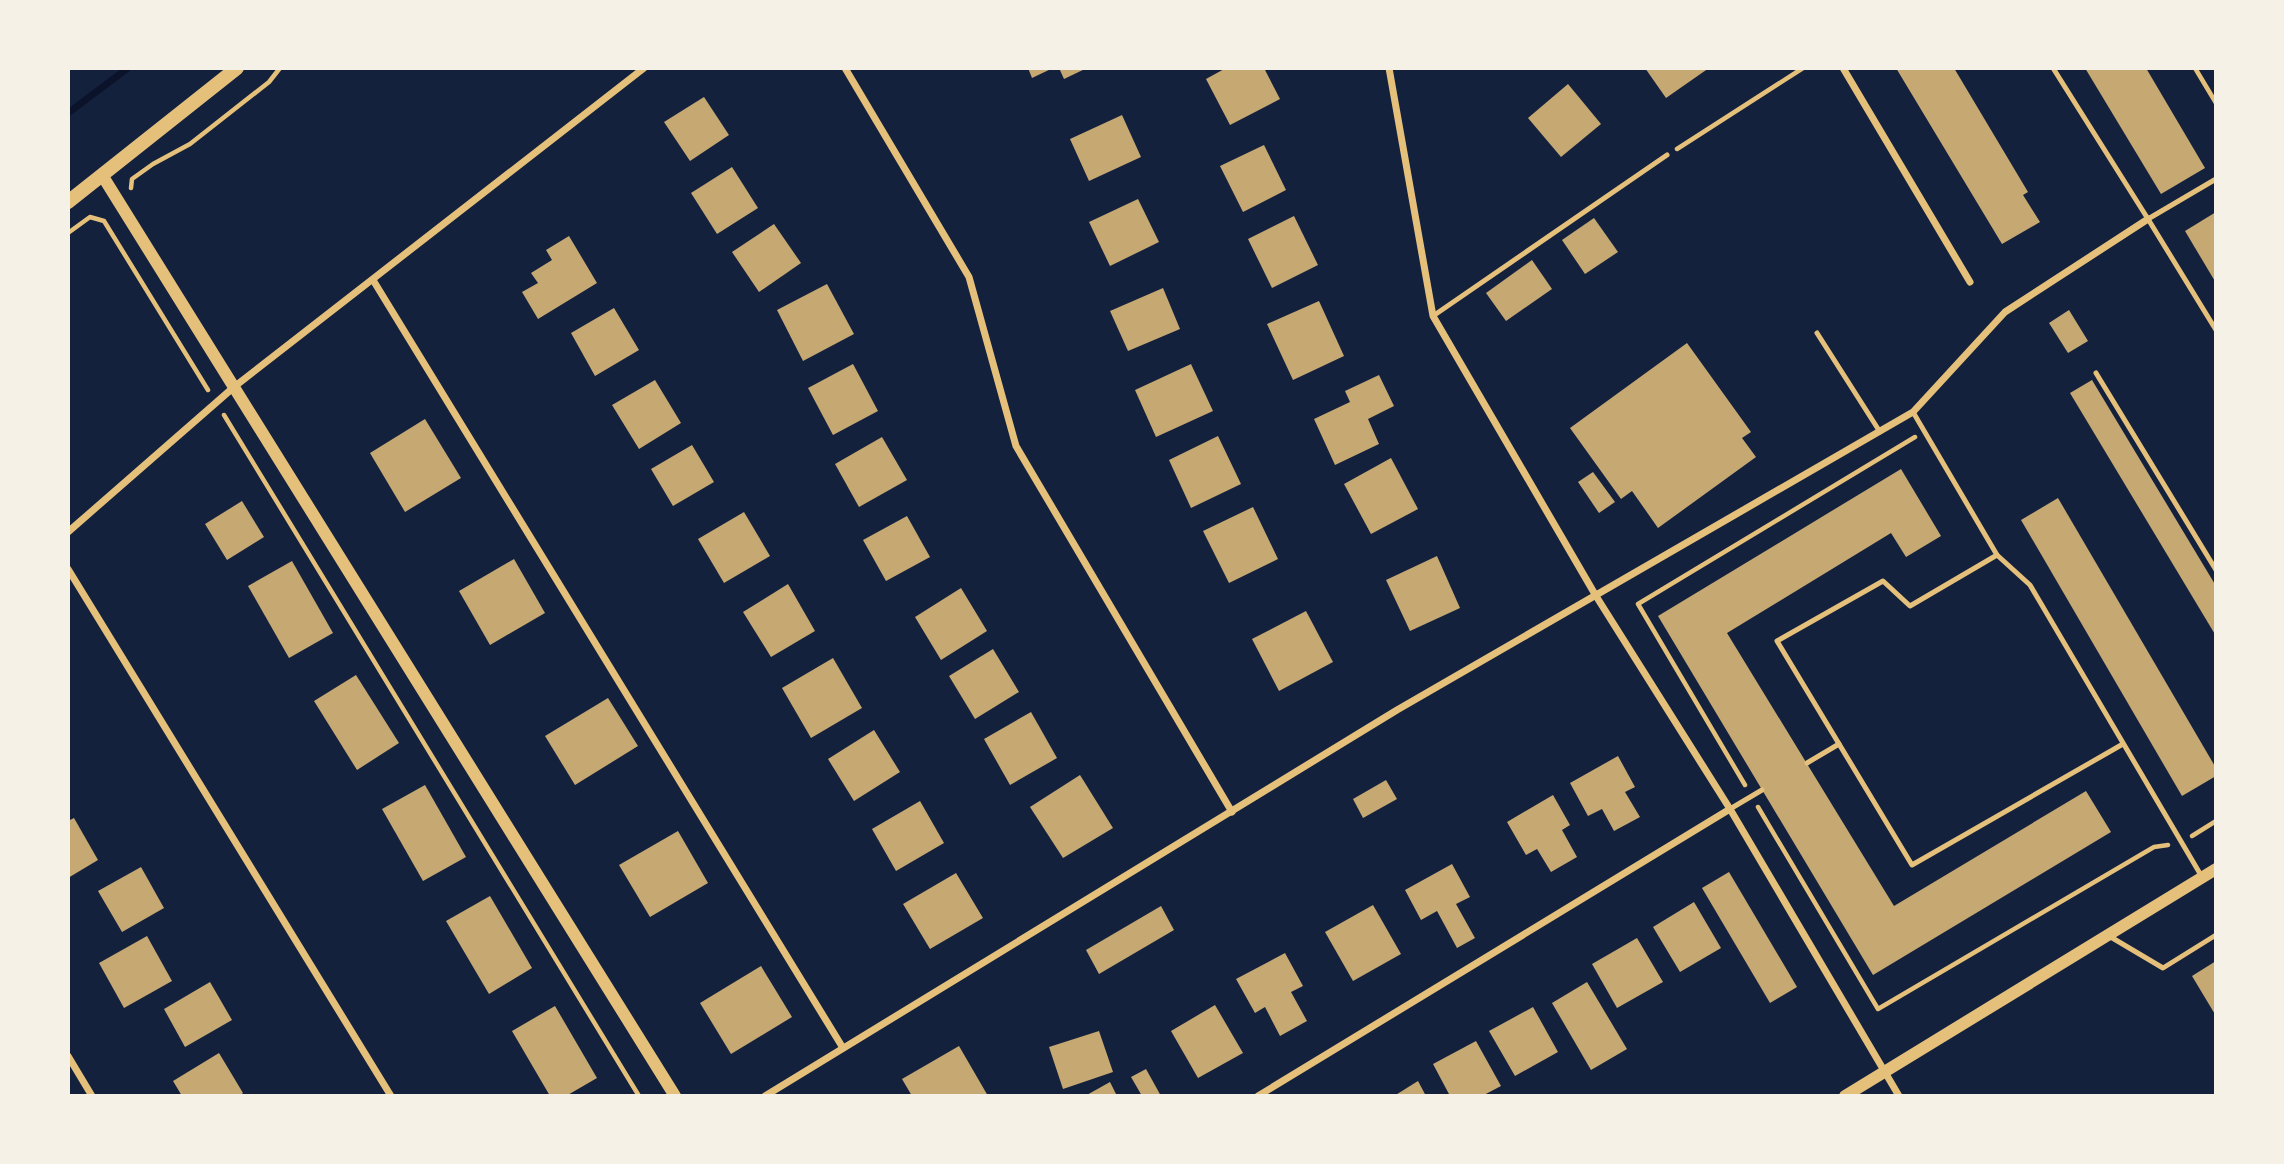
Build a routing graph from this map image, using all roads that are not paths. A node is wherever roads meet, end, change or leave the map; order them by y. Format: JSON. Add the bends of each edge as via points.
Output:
{"nodes":[{"id":1,"x":237,"y":68,"type":"edge"},
{"id":2,"x":644,"y":68,"type":"edge"},
{"id":3,"x":845,"y":68,"type":"edge"},
{"id":4,"x":1389,"y":68,"type":"edge"},
{"id":5,"x":1843,"y":68,"type":"edge"},
{"id":6,"x":2053,"y":68,"type":"edge"},
{"id":7,"x":1667,"y":155,"type":"road end"},
{"id":8,"x":102,"y":175,"type":"junction"},
{"id":9,"x":2216,"y":179,"type":"edge"},
{"id":10,"x":68,"y":202,"type":"edge"},
{"id":11,"x":2148,"y":219,"type":"junction"},
{"id":12,"x":373,"y":280,"type":"junction"},
{"id":13,"x":1970,"y":282,"type":"dead end"},
{"id":14,"x":1433,"y":316,"type":"junction"},
{"id":15,"x":2216,"y":330,"type":"edge"},
{"id":16,"x":1816,"y":333,"type":"dead end"},
{"id":17,"x":2096,"y":373,"type":"dead end"},
{"id":18,"x":234,"y":387,"type":"junction"},
{"id":19,"x":1913,"y":412,"type":"junction"},
{"id":20,"x":1880,"y":432,"type":"junction"},
{"id":21,"x":68,"y":532,"type":"edge"},
{"id":22,"x":1997,"y":555,"type":"junction"},
{"id":23,"x":68,"y":569,"type":"edge"},
{"id":24,"x":2216,"y":570,"type":"edge"},
{"id":25,"x":1596,"y":596,"type":"junction"},
{"id":26,"x":1839,"y":744,"type":"junction"},
{"id":27,"x":2123,"y":744,"type":"junction"},
{"id":28,"x":1807,"y":763,"type":"dead end"},
{"id":29,"x":1762,"y":790,"type":"dead end"},
{"id":30,"x":1730,"y":810,"type":"junction"},
{"id":31,"x":1231,"y":812,"type":"junction"},
{"id":32,"x":2216,"y":869,"type":"edge"},
{"id":33,"x":2202,"y":877,"type":"junction"},
{"id":34,"x":2106,"y":935,"type":"junction"},
{"id":35,"x":2216,"y":935,"type":"edge"},
{"id":36,"x":843,"y":1048,"type":"junction"},
{"id":37,"x":68,"y":1056,"type":"edge"},
{"id":38,"x":1885,"y":1072,"type":"junction"},
{"id":39,"x":92,"y":1096,"type":"edge"},
{"id":40,"x":391,"y":1096,"type":"edge"},
{"id":41,"x":675,"y":1096,"type":"edge"},
{"id":42,"x":765,"y":1096,"type":"edge"},
{"id":43,"x":1258,"y":1096,"type":"edge"},
{"id":44,"x":1845,"y":1096,"type":"edge"},
{"id":45,"x":1899,"y":1096,"type":"edge"}],
"edges":[{"from":1,"to":8,"type":"main road"},
{"from":2,"to":12,"type":"street"},
{"from":3,"to":31,"type":"street","via":[[969,277],[1016,446]]},
{"from":4,"to":14,"type":"street"},
{"from":5,"to":13,"type":"street"},
{"from":6,"to":11,"type":"lane"},
{"from":7,"to":14,"type":"lane"},
{"from":8,"to":10,"type":"main road"},
{"from":8,"to":18,"type":"street"},
{"from":9,"to":11,"type":"lane"},
{"from":11,"to":15,"type":"lane"},
{"from":11,"to":19,"type":"street","via":[[2005,312]]},
{"from":12,"to":18,"type":"street"},
{"from":12,"to":36,"type":"street"},
{"from":14,"to":25,"type":"street"},
{"from":16,"to":20,"type":"lane"},
{"from":17,"to":24,"type":"lane"},
{"from":18,"to":21,"type":"street"},
{"from":18,"to":41,"type":"street"},
{"from":19,"to":20,"type":"street"},
{"from":19,"to":22,"type":"lane"},
{"from":20,"to":25,"type":"street"},
{"from":22,"to":26,"type":"lane","via":[[1910,606],[1883,582],[1777,641]]},
{"from":22,"to":27,"type":"lane","via":[[2031,585]]},
{"from":23,"to":40,"type":"street"},
{"from":25,"to":30,"type":"street"},
{"from":25,"to":31,"type":"street"},
{"from":26,"to":27,"type":"lane","via":[[1912,865]]},
{"from":26,"to":28,"type":"lane"},
{"from":27,"to":33,"type":"lane"},
{"from":29,"to":30,"type":"lane"},
{"from":30,"to":38,"type":"street"},
{"from":30,"to":43,"type":"street"},
{"from":31,"to":36,"type":"street"},
{"from":32,"to":33,"type":"street"},
{"from":33,"to":34,"type":"street"},
{"from":34,"to":35,"type":"lane","via":[[2162,968]]},
{"from":34,"to":38,"type":"street"},
{"from":36,"to":42,"type":"street"},
{"from":37,"to":39,"type":"street"},
{"from":38,"to":44,"type":"street"},
{"from":38,"to":45,"type":"street"}]}
